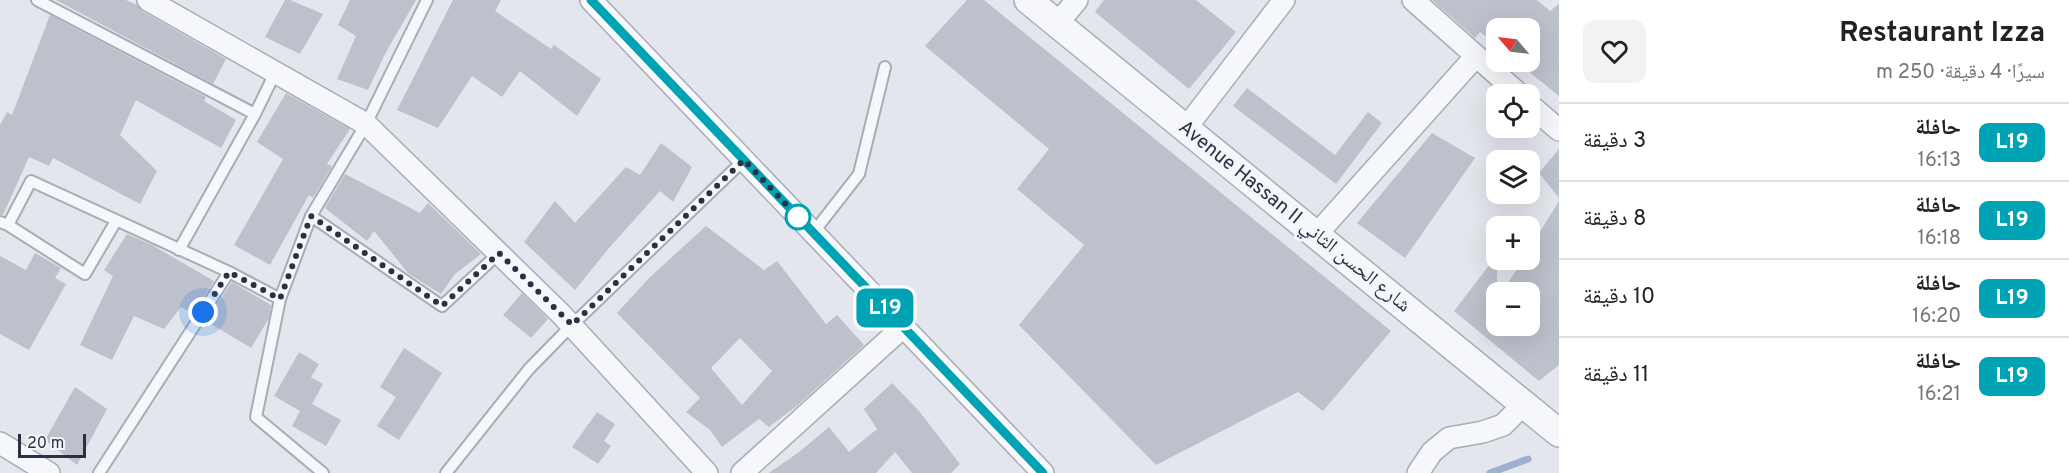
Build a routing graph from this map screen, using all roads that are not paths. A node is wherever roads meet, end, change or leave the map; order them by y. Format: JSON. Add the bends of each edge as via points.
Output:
{"nodes":[{"id":1,"x":37,"y":0,"type":"edge"},
{"id":2,"x":148,"y":0,"type":"edge"},
{"id":3,"x":428,"y":0,"type":"edge"},
{"id":4,"x":591,"y":0,"type":"edge"},
{"id":5,"x":1029,"y":0,"type":"edge"},
{"id":6,"x":1077,"y":0,"type":"edge"},
{"id":7,"x":1284,"y":0,"type":"edge"},
{"id":8,"x":1413,"y":0,"type":"edge"},
{"id":9,"x":1057,"y":24,"type":"junction"},
{"id":10,"x":1476,"y":56,"type":"junction"},
{"id":11,"x":885,"y":67,"type":"dead end"},
{"id":12,"x":275,"y":73,"type":"junction"},
{"id":13,"x":1508,"y":84,"type":"edge"},
{"id":14,"x":255,"y":114,"type":"junction"},
{"id":15,"x":1540,"y":114,"type":"edge"},
{"id":16,"x":366,"y":124,"type":"junction"},
{"id":17,"x":1186,"y":129,"type":"junction"},
{"id":18,"x":1559,"y":130,"type":"edge"},
{"id":19,"x":744,"y":160,"type":"junction"},
{"id":20,"x":311,"y":216,"type":"junction"},
{"id":21,"x":116,"y":221,"type":"junction"},
{"id":22,"x":4,"y":224,"type":"edge"},
{"id":23,"x":813,"y":233,"type":"junction"},
{"id":24,"x":1316,"y":235,"type":"junction"},
{"id":25,"x":179,"y":250,"type":"junction"},
{"id":26,"x":499,"y":253,"type":"junction"},
{"id":27,"x":229,"y":272,"type":"junction"},
{"id":28,"x":280,"y":299,"type":"junction"},
{"id":29,"x":572,"y":325,"type":"junction"},
{"id":30,"x":903,"y":327,"type":"junction"},
{"id":31,"x":1524,"y":404,"type":"junction"},
{"id":32,"x":1557,"y":428,"type":"edge"},
{"id":33,"x":0,"y":443,"type":"edge"},
{"id":34,"x":49,"y":473,"type":"edge"},
{"id":35,"x":99,"y":473,"type":"edge"},
{"id":36,"x":322,"y":473,"type":"edge"},
{"id":37,"x":446,"y":473,"type":"edge"},
{"id":38,"x":707,"y":473,"type":"edge"},
{"id":39,"x":742,"y":473,"type":"edge"},
{"id":40,"x":1043,"y":473,"type":"edge"},
{"id":41,"x":1418,"y":473,"type":"edge"}],
"edges":[{"from":1,"to":14,"type":"lane"},
{"from":2,"to":12,"type":"street"},
{"from":3,"to":16,"type":"lane"},
{"from":4,"to":19,"type":"street"},
{"from":5,"to":9,"type":"street","name":"Avenue Hassan II شارع الحسن الثاني"},
{"from":6,"to":9,"type":"street"},
{"from":7,"to":17,"type":"street"},
{"from":8,"to":10,"type":"street"},
{"from":9,"to":17,"type":"street","name":"Avenue Hassan II شارع الحسن الثاني"},
{"from":10,"to":13,"type":"street"},
{"from":10,"to":24,"type":"street"},
{"from":11,"to":23,"type":"lane","via":[[859,174]]},
{"from":12,"to":14,"type":"lane"},
{"from":12,"to":16,"type":"street"},
{"from":14,"to":25,"type":"lane"},
{"from":15,"to":18,"type":"street"},
{"from":16,"to":20,"type":"lane"},
{"from":16,"to":26,"type":"street"},
{"from":17,"to":24,"type":"street","name":"Avenue Hassan II شارع الحسن الثاني"},
{"from":19,"to":23,"type":"street"},
{"from":19,"to":29,"type":"lane"},
{"from":20,"to":26,"type":"lane","via":[[442,306]]},
{"from":20,"to":28,"type":"lane"},
{"from":21,"to":22,"type":"lane","via":[[31,181]]},
{"from":21,"to":22,"type":"lane","via":[[84,274]]},
{"from":21,"to":25,"type":"lane"},
{"from":23,"to":30,"type":"street"},
{"from":24,"to":31,"type":"street","name":"Avenue Hassan II شارع الحسن الثاني"},
{"from":25,"to":27,"type":"lane"},
{"from":26,"to":29,"type":"street"},
{"from":27,"to":28,"type":"lane"},
{"from":27,"to":35,"type":"lane"},
{"from":28,"to":36,"type":"lane","via":[[256,417]]},
{"from":29,"to":37,"type":"lane","via":[[529,369]]},
{"from":29,"to":38,"type":"street"},
{"from":30,"to":39,"type":"street"},
{"from":30,"to":40,"type":"street"},
{"from":31,"to":32,"type":"street","name":"Avenue Hassan II شارع الحسن الثاني"},
{"from":31,"to":41,"type":"street","via":[[1503,425],[1449,438],[1432,452]]},
{"from":33,"to":34,"type":"street"}]}
